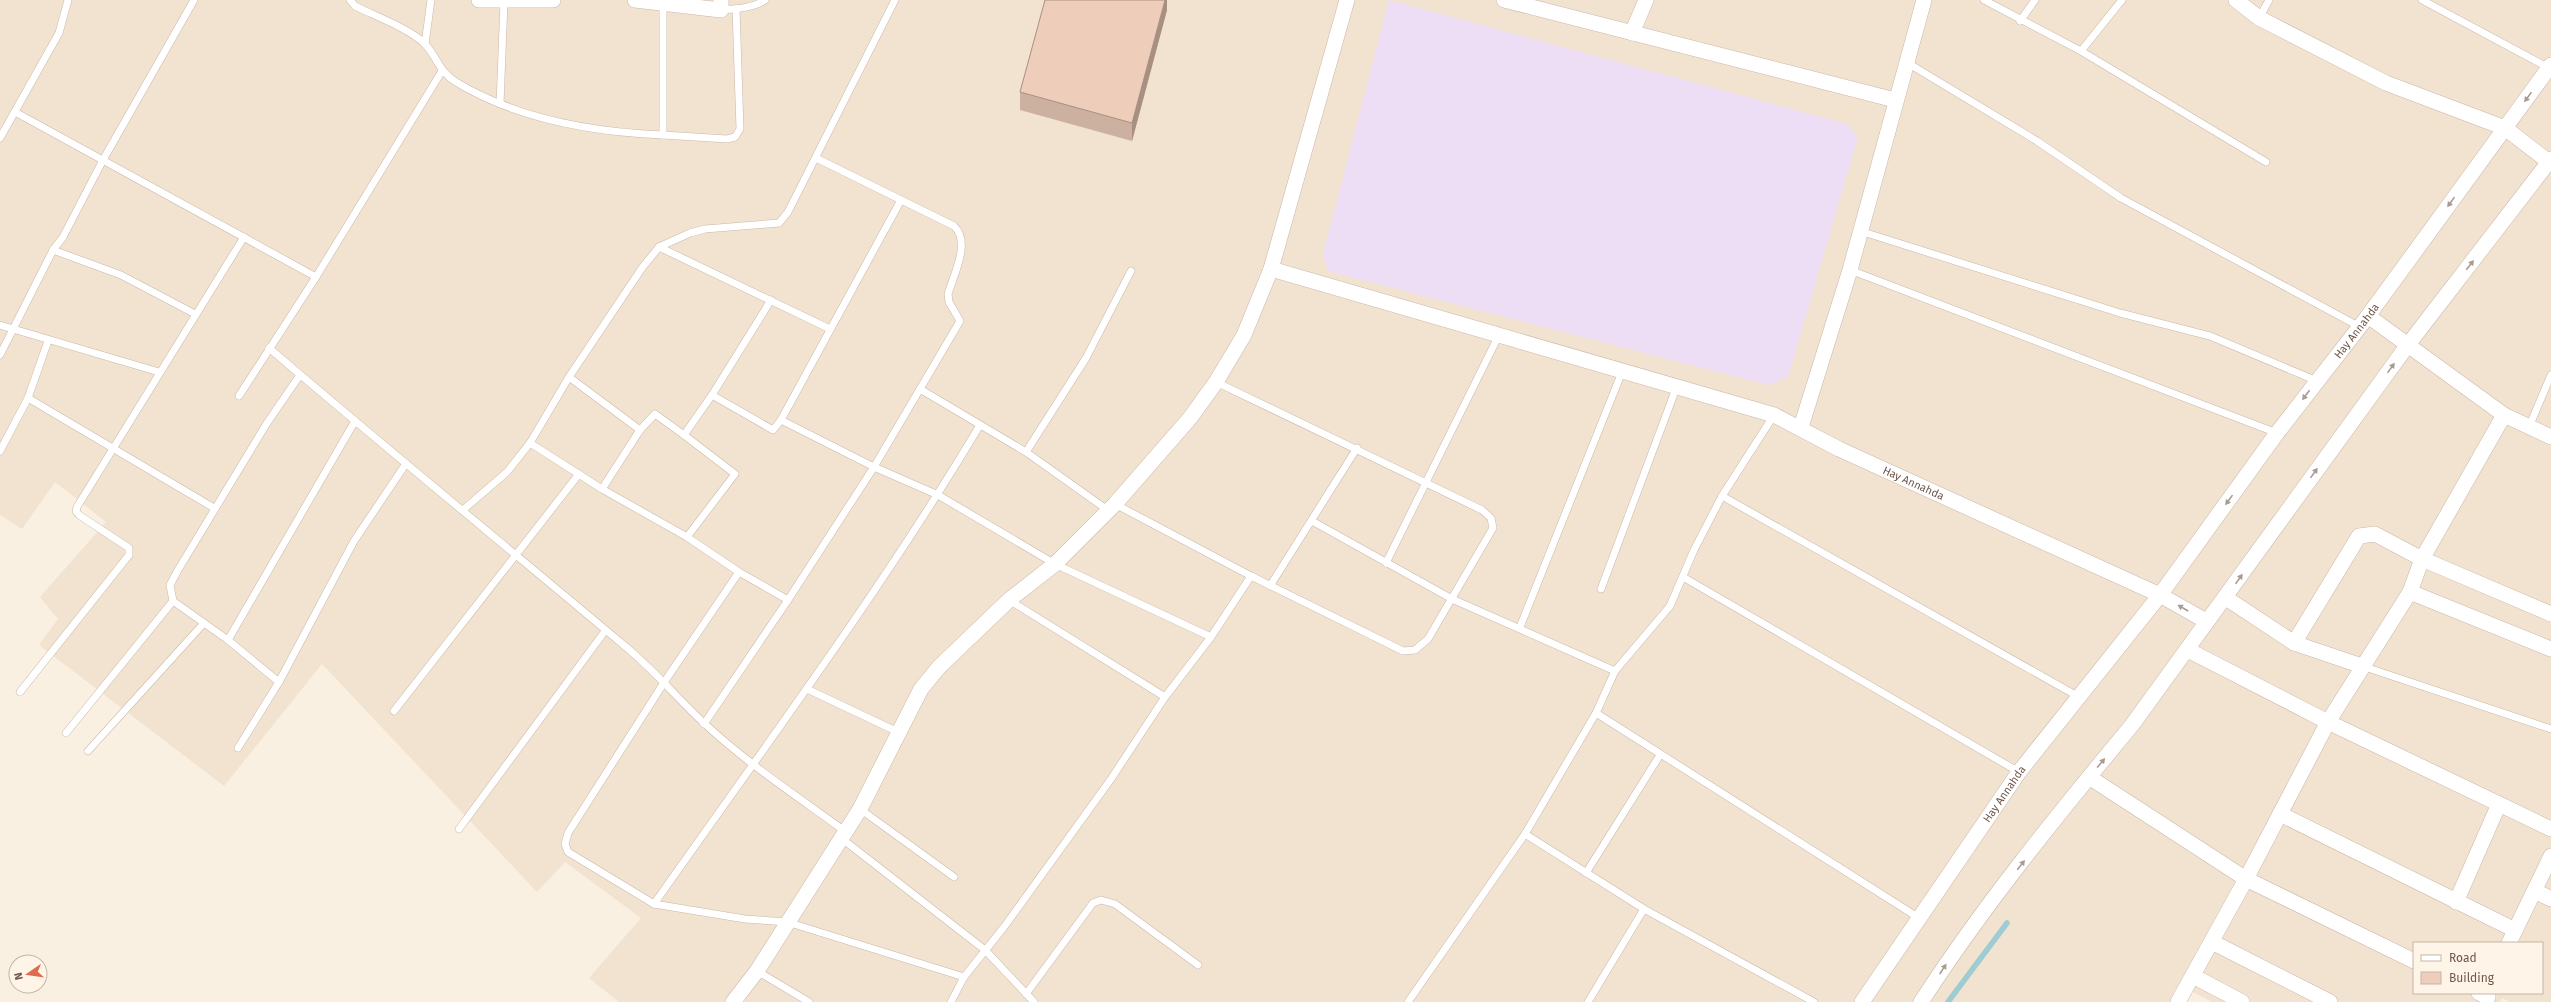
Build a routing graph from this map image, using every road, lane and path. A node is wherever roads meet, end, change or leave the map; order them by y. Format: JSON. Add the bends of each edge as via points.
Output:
{"nodes":[{"id":1,"x":68,"y":0,"type":"edge"},
{"id":2,"x":194,"y":0,"type":"edge"},
{"id":3,"x":350,"y":0,"type":"edge"},
{"id":4,"x":431,"y":0,"type":"edge"},
{"id":5,"x":479,"y":0,"type":"edge"},
{"id":6,"x":545,"y":0,"type":"edge"},
{"id":7,"x":635,"y":0,"type":"edge"},
{"id":8,"x":765,"y":0,"type":"edge"},
{"id":9,"x":894,"y":0,"type":"edge"},
{"id":10,"x":1347,"y":0,"type":"edge"},
{"id":11,"x":1504,"y":0,"type":"edge"},
{"id":12,"x":1646,"y":0,"type":"edge"},
{"id":13,"x":1924,"y":0,"type":"edge"},
{"id":14,"x":1984,"y":0,"type":"edge"},
{"id":15,"x":2035,"y":0,"type":"edge"},
{"id":16,"x":2122,"y":0,"type":"edge"},
{"id":17,"x":2236,"y":0,"type":"edge"},
{"id":18,"x":2269,"y":0,"type":"edge"},
{"id":19,"x":2422,"y":0,"type":"edge"},
{"id":20,"x":504,"y":2,"type":"junction"},
{"id":21,"x":663,"y":5,"type":"junction"},
{"id":22,"x":726,"y":6,"type":"edge"},
{"id":23,"x":2259,"y":18,"type":"junction"},
{"id":24,"x":2020,"y":21,"type":"junction"},
{"id":25,"x":1632,"y":33,"type":"junction"},
{"id":26,"x":425,"y":44,"type":"junction"},
{"id":27,"x":2081,"y":51,"type":"junction"},
{"id":28,"x":1906,"y":62,"type":"junction"},
{"id":29,"x":2550,"y":67,"type":"edge"},
{"id":30,"x":442,"y":71,"type":"junction"},
{"id":31,"x":1895,"y":100,"type":"junction"},
{"id":32,"x":500,"y":104,"type":"junction"},
{"id":33,"x":15,"y":112,"type":"junction"},
{"id":34,"x":2505,"y":128,"type":"junction"},
{"id":35,"x":663,"y":135,"type":"junction"},
{"id":36,"x":0,"y":138,"type":"edge"},
{"id":37,"x":816,"y":158,"type":"junction"},
{"id":38,"x":103,"y":160,"type":"junction"},
{"id":39,"x":2550,"y":160,"type":"edge"},
{"id":40,"x":2266,"y":162,"type":"dead end"},
{"id":41,"x":901,"y":200,"type":"junction"},
{"id":42,"x":1860,"y":231,"type":"junction"},
{"id":43,"x":244,"y":236,"type":"junction"},
{"id":44,"x":659,"y":247,"type":"junction"},
{"id":45,"x":53,"y":250,"type":"junction"},
{"id":46,"x":1271,"y":269,"type":"junction"},
{"id":47,"x":1850,"y":270,"type":"junction"},
{"id":48,"x":1131,"y":271,"type":"dead end"},
{"id":49,"x":316,"y":277,"type":"junction"},
{"id":50,"x":771,"y":300,"type":"junction"},
{"id":51,"x":195,"y":314,"type":"junction"},
{"id":52,"x":2364,"y":322,"type":"junction"},
{"id":53,"x":0,"y":325,"type":"edge"},
{"id":54,"x":14,"y":329,"type":"junction"},
{"id":55,"x":830,"y":329,"type":"junction"},
{"id":56,"x":1498,"y":337,"type":"junction"},
{"id":57,"x":48,"y":341,"type":"junction"},
{"id":58,"x":2407,"y":346,"type":"junction"},
{"id":59,"x":269,"y":348,"type":"junction"},
{"id":60,"x":0,"y":355,"type":"edge"},
{"id":61,"x":159,"y":372,"type":"junction"},
{"id":62,"x":1622,"y":372,"type":"junction"},
{"id":63,"x":300,"y":375,"type":"junction"},
{"id":64,"x":2551,"y":375,"type":"edge"},
{"id":65,"x":569,"y":377,"type":"junction"},
{"id":66,"x":2317,"y":381,"type":"junction"},
{"id":67,"x":1216,"y":382,"type":"junction"},
{"id":68,"x":1677,"y":386,"type":"junction"},
{"id":69,"x":920,"y":389,"type":"junction"},
{"id":70,"x":712,"y":395,"type":"junction"},
{"id":71,"x":239,"y":396,"type":"dead end"},
{"id":72,"x":28,"y":398,"type":"junction"},
{"id":73,"x":1774,"y":415,"type":"junction"},
{"id":74,"x":2504,"y":415,"type":"junction"},
{"id":75,"x":781,"y":420,"type":"junction"},
{"id":76,"x":355,"y":421,"type":"junction"},
{"id":77,"x":980,"y":425,"type":"junction"},
{"id":78,"x":1801,"y":427,"type":"junction"},
{"id":79,"x":2529,"y":427,"type":"junction"},
{"id":80,"x":640,"y":430,"type":"junction"},
{"id":81,"x":2277,"y":433,"type":"junction"},
{"id":82,"x":684,"y":435,"type":"junction"},
{"id":83,"x":2551,"y":437,"type":"edge"},
{"id":84,"x":530,"y":443,"type":"junction"},
{"id":85,"x":1357,"y":448,"type":"junction"},
{"id":86,"x":112,"y":449,"type":"junction"},
{"id":87,"x":0,"y":451,"type":"edge"},
{"id":88,"x":1026,"y":452,"type":"junction"},
{"id":89,"x":405,"y":464,"type":"junction"},
{"id":90,"x":874,"y":467,"type":"junction"},
{"id":91,"x":578,"y":474,"type":"junction"},
{"id":92,"x":1425,"y":483,"type":"junction"},
{"id":93,"x":602,"y":489,"type":"junction"},
{"id":94,"x":938,"y":495,"type":"junction"},
{"id":95,"x":1722,"y":496,"type":"junction"},
{"id":96,"x":1112,"y":507,"type":"junction"},
{"id":97,"x":214,"y":508,"type":"junction"},
{"id":98,"x":463,"y":510,"type":"junction"},
{"id":99,"x":1312,"y":521,"type":"junction"},
{"id":100,"x":687,"y":537,"type":"junction"},
{"id":101,"x":518,"y":554,"type":"junction"},
{"id":102,"x":2422,"y":559,"type":"junction"},
{"id":103,"x":1386,"y":563,"type":"junction"},
{"id":104,"x":1055,"y":564,"type":"junction"},
{"id":105,"x":739,"y":572,"type":"junction"},
{"id":106,"x":1251,"y":576,"type":"junction"},
{"id":107,"x":1683,"y":577,"type":"junction"},
{"id":108,"x":1270,"y":586,"type":"junction"},
{"id":109,"x":1601,"y":589,"type":"dead end"},
{"id":110,"x":2410,"y":592,"type":"junction"},
{"id":111,"x":2160,"y":594,"type":"junction"},
{"id":112,"x":1452,"y":598,"type":"junction"},
{"id":113,"x":2226,"y":598,"type":"junction"},
{"id":114,"x":788,"y":600,"type":"junction"},
{"id":115,"x":1009,"y":600,"type":"junction"},
{"id":116,"x":173,"y":601,"type":"junction"},
{"id":117,"x":2551,"y":614,"type":"edge"},
{"id":118,"x":2206,"y":621,"type":"junction"},
{"id":119,"x":204,"y":623,"type":"junction"},
{"id":120,"x":1520,"y":627,"type":"junction"},
{"id":121,"x":606,"y":631,"type":"junction"},
{"id":122,"x":1211,"y":637,"type":"junction"},
{"id":123,"x":228,"y":640,"type":"junction"},
{"id":124,"x":2294,"y":643,"type":"junction"},
{"id":125,"x":2551,"y":649,"type":"edge"},
{"id":126,"x":2188,"y":650,"type":"junction"},
{"id":127,"x":2362,"y":666,"type":"junction"},
{"id":128,"x":1615,"y":671,"type":"junction"},
{"id":129,"x":665,"y":681,"type":"junction"},
{"id":130,"x":279,"y":682,"type":"junction"},
{"id":131,"x":807,"y":689,"type":"junction"},
{"id":132,"x":20,"y":692,"type":"dead end"},
{"id":133,"x":1165,"y":697,"type":"junction"},
{"id":134,"x":2080,"y":698,"type":"junction"},
{"id":135,"x":394,"y":711,"type":"dead end"},
{"id":136,"x":1596,"y":713,"type":"junction"},
{"id":137,"x":2328,"y":722,"type":"junction"},
{"id":138,"x":704,"y":724,"type":"junction"},
{"id":139,"x":2551,"y":729,"type":"edge"},
{"id":140,"x":898,"y":732,"type":"junction"},
{"id":141,"x":66,"y":733,"type":"dead end"},
{"id":142,"x":238,"y":748,"type":"dead end"},
{"id":143,"x":88,"y":751,"type":"dead end"},
{"id":144,"x":1660,"y":755,"type":"junction"},
{"id":145,"x":753,"y":764,"type":"junction"},
{"id":146,"x":2019,"y":772,"type":"junction"},
{"id":147,"x":2089,"y":777,"type":"junction"},
{"id":148,"x":2499,"y":804,"type":"junction"},
{"id":149,"x":860,"y":809,"type":"junction"},
{"id":150,"x":2280,"y":814,"type":"junction"},
{"id":151,"x":2551,"y":828,"type":"edge"},
{"id":152,"x":459,"y":829,"type":"dead end"},
{"id":153,"x":1525,"y":834,"type":"junction"},
{"id":154,"x":843,"y":835,"type":"junction"},
{"id":155,"x":2551,"y":856,"type":"edge"},
{"id":156,"x":1586,"y":873,"type":"junction"},
{"id":157,"x":954,"y":877,"type":"dead end"},
{"id":158,"x":2246,"y":879,"type":"junction"},
{"id":159,"x":2535,"y":891,"type":"junction"},
{"id":160,"x":2551,"y":899,"type":"edge"},
{"id":161,"x":2456,"y":902,"type":"junction"},
{"id":162,"x":654,"y":904,"type":"junction"},
{"id":163,"x":1644,"y":909,"type":"junction"},
{"id":164,"x":1919,"y":918,"type":"junction"},
{"id":165,"x":787,"y":922,"type":"junction"},
{"id":166,"x":2512,"y":936,"type":"edge"},
{"id":167,"x":2212,"y":942,"type":"junction"},
{"id":168,"x":984,"y":950,"type":"junction"},
{"id":169,"x":2413,"y":961,"type":"edge"},
{"id":170,"x":1198,"y":965,"type":"dead end"},
{"id":171,"x":758,"y":971,"type":"junction"},
{"id":172,"x":964,"y":976,"type":"junction"},
{"id":173,"x":2193,"y":976,"type":"junction"},
{"id":174,"x":1026,"y":994,"type":"junction"},
{"id":175,"x":733,"y":1002,"type":"edge"},
{"id":176,"x":809,"y":1002,"type":"edge"},
{"id":177,"x":951,"y":1002,"type":"edge"},
{"id":178,"x":1034,"y":1002,"type":"edge"},
{"id":179,"x":1408,"y":1002,"type":"edge"},
{"id":180,"x":1588,"y":1002,"type":"edge"},
{"id":181,"x":1814,"y":1002,"type":"edge"},
{"id":182,"x":1862,"y":1002,"type":"edge"},
{"id":183,"x":1921,"y":1002,"type":"edge"},
{"id":184,"x":2178,"y":1002,"type":"edge"},
{"id":185,"x":2242,"y":1002,"type":"edge"},
{"id":186,"x":2330,"y":1002,"type":"edge"}],
"edges":[{"from":1,"to":33,"type":"lane","via":[[58,33]]},
{"from":2,"to":38,"type":"lane"},
{"from":3,"to":26,"type":"lane","via":[[355,6]]},
{"from":4,"to":26,"type":"lane"},
{"from":5,"to":20,"type":"street"},
{"from":6,"to":20,"type":"street"},
{"from":7,"to":21,"type":"street"},
{"from":8,"to":22,"type":"lane","via":[[761,3]]},
{"from":9,"to":37,"type":"lane"},
{"from":10,"to":46,"type":"street"},
{"from":11,"to":25,"type":"street"},
{"from":12,"to":25,"type":"street"},
{"from":13,"to":28,"type":"street"},
{"from":14,"to":24,"type":"lane"},
{"from":15,"to":24,"type":"lane"},
{"from":16,"to":27,"type":"lane"},
{"from":17,"to":23,"type":"street"},
{"from":18,"to":23,"type":"lane"},
{"from":19,"to":29,"type":"lane"},
{"from":20,"to":32,"type":"lane"},
{"from":21,"to":22,"type":"street"},
{"from":21,"to":35,"type":"lane"},
{"from":22,"to":35,"type":"lane","via":[[740,128],[735,137],[727,139]]},
{"from":23,"to":34,"type":"street","via":[[2386,83]]},
{"from":24,"to":27,"type":"lane"},
{"from":25,"to":31,"type":"street"},
{"from":26,"to":30,"type":"lane"},
{"from":27,"to":40,"type":"lane"},
{"from":28,"to":31,"type":"street"},
{"from":28,"to":52,"type":"lane","via":[[2037,141],[2121,198]]},
{"from":29,"to":34,"type":"street","name":"Hay Annahda","one_way":true},
{"from":30,"to":32,"type":"lane","via":[[456,82]]},
{"from":30,"to":49,"type":"lane"},
{"from":31,"to":42,"type":"street"},
{"from":32,"to":35,"type":"lane","via":[[581,127]]},
{"from":33,"to":36,"type":"lane"},
{"from":33,"to":38,"type":"lane"},
{"from":34,"to":39,"type":"street"},
{"from":34,"to":52,"type":"street","name":"Hay Annahda","one_way":true},
{"from":37,"to":41,"type":"lane"},
{"from":37,"to":44,"type":"lane","via":[[788,212],[779,223],[705,228]]},
{"from":38,"to":43,"type":"lane"},
{"from":38,"to":45,"type":"lane","via":[[63,237]]},
{"from":58,"to":39,"type":"street","one_way":true},
{"from":41,"to":55,"type":"lane"},
{"from":41,"to":69,"type":"lane","via":[[954,226],[960,232],[963,242],[948,294],[949,302],[960,320],[959,326]]},
{"from":42,"to":47,"type":"street"},
{"from":42,"to":66,"type":"lane","via":[[2120,313],[2210,336]]},
{"from":43,"to":49,"type":"lane"},
{"from":43,"to":51,"type":"lane"},
{"from":44,"to":50,"type":"lane"},
{"from":44,"to":65,"type":"lane","via":[[642,268]]},
{"from":45,"to":51,"type":"lane","via":[[121,275]]},
{"from":45,"to":54,"type":"lane"},
{"from":46,"to":56,"type":"street","name":"Hay Annahda"},
{"from":46,"to":67,"type":"street","via":[[1244,335]]},
{"from":47,"to":78,"type":"street"},
{"from":47,"to":81,"type":"lane"},
{"from":48,"to":88,"type":"lane","via":[[1086,358]]},
{"from":49,"to":59,"type":"lane"},
{"from":50,"to":55,"type":"lane"},
{"from":50,"to":70,"type":"lane"},
{"from":51,"to":61,"type":"lane"},
{"from":52,"to":58,"type":"street"},
{"from":52,"to":66,"type":"street","name":"Hay Annahda"},
{"from":53,"to":54,"type":"lane"},
{"from":54,"to":57,"type":"lane"},
{"from":54,"to":60,"type":"lane"},
{"from":55,"to":75,"type":"lane"},
{"from":56,"to":62,"type":"street","name":"Hay Annahda"},
{"from":56,"to":92,"type":"lane"},
{"from":57,"to":61,"type":"lane"},
{"from":57,"to":72,"type":"lane"},
{"from":58,"to":74,"type":"street"},
{"from":113,"to":58,"type":"street","one_way":true},
{"from":59,"to":63,"type":"lane"},
{"from":59,"to":71,"type":"lane"},
{"from":61,"to":86,"type":"lane"},
{"from":62,"to":68,"type":"street","name":"Hay Annahda"},
{"from":62,"to":120,"type":"lane"},
{"from":63,"to":76,"type":"lane"},
{"from":63,"to":97,"type":"lane"},
{"from":64,"to":79,"type":"lane"},
{"from":65,"to":80,"type":"lane"},
{"from":65,"to":84,"type":"lane"},
{"from":66,"to":81,"type":"street","name":"Hay Annahda","one_way":true},
{"from":67,"to":85,"type":"lane"},
{"from":67,"to":96,"type":"street","via":[[1190,418]]},
{"from":68,"to":73,"type":"street","name":"Hay Annahda"},
{"from":68,"to":109,"type":"lane"},
{"from":69,"to":77,"type":"lane"},
{"from":69,"to":90,"type":"lane"},
{"from":70,"to":75,"type":"lane","via":[[773,430]]},
{"from":70,"to":82,"type":"lane"},
{"from":72,"to":86,"type":"lane"},
{"from":72,"to":87,"type":"lane"},
{"from":73,"to":78,"type":"street","name":"Hay Annahda"},
{"from":73,"to":95,"type":"lane"},
{"from":74,"to":79,"type":"street"},
{"from":74,"to":102,"type":"street"},
{"from":75,"to":90,"type":"lane"},
{"from":76,"to":89,"type":"lane"},
{"from":76,"to":123,"type":"lane"},
{"from":77,"to":88,"type":"lane"},
{"from":77,"to":94,"type":"lane"},
{"from":78,"to":111,"type":"street","name":"Hay Annahda","via":[[1839,449]]},
{"from":79,"to":83,"type":"street"},
{"from":80,"to":82,"type":"lane","via":[[655,414]]},
{"from":80,"to":93,"type":"lane"},
{"from":81,"to":111,"type":"street","name":"Hay Annahda","one_way":true},
{"from":82,"to":100,"type":"lane","via":[[735,474]]},
{"from":84,"to":91,"type":"lane"},
{"from":84,"to":98,"type":"lane","via":[[507,472]]},
{"from":85,"to":92,"type":"lane"},
{"from":85,"to":99,"type":"lane"},
{"from":86,"to":97,"type":"lane"},
{"from":86,"to":132,"type":"lane","via":[[76,511],[128,548],[130,555]]},
{"from":88,"to":96,"type":"lane"},
{"from":89,"to":98,"type":"lane"},
{"from":89,"to":130,"type":"lane","via":[[354,541]]},
{"from":90,"to":94,"type":"lane"},
{"from":90,"to":114,"type":"lane"},
{"from":91,"to":93,"type":"lane"},
{"from":91,"to":101,"type":"lane"},
{"from":92,"to":103,"type":"lane"},
{"from":92,"to":112,"type":"lane","via":[[1482,510],[1491,518],[1493,528]]},
{"from":93,"to":100,"type":"lane"},
{"from":94,"to":104,"type":"lane"},
{"from":94,"to":131,"type":"lane"},
{"from":95,"to":107,"type":"lane"},
{"from":95,"to":134,"type":"lane"},
{"from":96,"to":104,"type":"street"},
{"from":96,"to":106,"type":"lane"},
{"from":97,"to":116,"type":"lane","via":[[170,585]]},
{"from":98,"to":101,"type":"lane"},
{"from":99,"to":103,"type":"lane"},
{"from":99,"to":108,"type":"lane"},
{"from":100,"to":105,"type":"lane"},
{"from":101,"to":121,"type":"lane"},
{"from":101,"to":135,"type":"lane"},
{"from":102,"to":110,"type":"street"},
{"from":102,"to":117,"type":"street"},
{"from":102,"to":124,"type":"street","via":[[2375,534],[2359,536]]},
{"from":103,"to":112,"type":"lane"},
{"from":104,"to":115,"type":"street"},
{"from":104,"to":122,"type":"lane"},
{"from":105,"to":114,"type":"lane"},
{"from":105,"to":129,"type":"lane"},
{"from":106,"to":108,"type":"lane"},
{"from":106,"to":122,"type":"lane"},
{"from":107,"to":128,"type":"lane","via":[[1670,606]]},
{"from":107,"to":146,"type":"lane"},
{"from":108,"to":112,"type":"lane","via":[[1403,651],[1415,650],[1428,639]]},
{"from":110,"to":125,"type":"street"},
{"from":110,"to":127,"type":"street"},
{"from":118,"to":111,"type":"street","name":"Hay Annahda","one_way":true},
{"from":111,"to":134,"type":"street","name":"Hay Annahda"},
{"from":112,"to":120,"type":"lane"},
{"from":113,"to":118,"type":"street"},
{"from":113,"to":124,"type":"street"},
{"from":114,"to":138,"type":"lane"},
{"from":115,"to":133,"type":"lane"},
{"from":115,"to":140,"type":"street","via":[[939,667],[921,689]]},
{"from":116,"to":119,"type":"lane"},
{"from":116,"to":141,"type":"lane"},
{"from":118,"to":126,"type":"street"},
{"from":119,"to":123,"type":"lane"},
{"from":119,"to":143,"type":"lane"},
{"from":120,"to":128,"type":"lane"},
{"from":121,"to":129,"type":"lane"},
{"from":121,"to":152,"type":"lane"},
{"from":122,"to":133,"type":"lane"},
{"from":123,"to":130,"type":"lane"},
{"from":124,"to":127,"type":"street"},
{"from":126,"to":137,"type":"street"},
{"from":147,"to":126,"type":"street","one_way":true},
{"from":127,"to":137,"type":"street"},
{"from":127,"to":139,"type":"lane"},
{"from":128,"to":136,"type":"lane"},
{"from":129,"to":138,"type":"lane"},
{"from":129,"to":162,"type":"lane","via":[[568,833],[565,844],[568,852]]},
{"from":130,"to":142,"type":"lane"},
{"from":131,"to":140,"type":"lane"},
{"from":131,"to":145,"type":"lane"},
{"from":133,"to":168,"type":"lane","via":[[1111,779],[1004,927]]},
{"from":134,"to":146,"type":"street","name":"Hay Annahda"},
{"from":136,"to":144,"type":"lane"},
{"from":136,"to":153,"type":"lane"},
{"from":137,"to":148,"type":"street"},
{"from":137,"to":150,"type":"street"},
{"from":138,"to":145,"type":"lane"},
{"from":140,"to":149,"type":"street"},
{"from":144,"to":156,"type":"lane"},
{"from":144,"to":164,"type":"lane"},
{"from":145,"to":154,"type":"lane"},
{"from":145,"to":162,"type":"lane"},
{"from":146,"to":164,"type":"street","name":"Hay Annahda"},
{"from":147,"to":158,"type":"street"},
{"from":183,"to":147,"type":"street","one_way":true,"via":[[1952,955]]},
{"from":148,"to":151,"type":"street"},
{"from":148,"to":161,"type":"street"},
{"from":149,"to":154,"type":"street"},
{"from":149,"to":157,"type":"lane"},
{"from":150,"to":158,"type":"street"},
{"from":150,"to":161,"type":"street"},
{"from":153,"to":156,"type":"lane"},
{"from":153,"to":179,"type":"lane"},
{"from":154,"to":165,"type":"street"},
{"from":154,"to":168,"type":"lane"},
{"from":155,"to":159,"type":"street"},
{"from":156,"to":163,"type":"lane"},
{"from":158,"to":167,"type":"street"},
{"from":158,"to":169,"type":"street"},
{"from":159,"to":160,"type":"street"},
{"from":159,"to":166,"type":"street"},
{"from":161,"to":166,"type":"street"},
{"from":162,"to":165,"type":"lane","via":[[745,919]]},
{"from":163,"to":180,"type":"lane"},
{"from":163,"to":181,"type":"lane"},
{"from":164,"to":182,"type":"street","name":"Hay Annahda"},
{"from":165,"to":171,"type":"street"},
{"from":165,"to":172,"type":"lane"},
{"from":167,"to":173,"type":"street"},
{"from":167,"to":186,"type":"street"},
{"from":168,"to":172,"type":"lane"},
{"from":168,"to":174,"type":"lane"},
{"from":170,"to":174,"type":"lane","via":[[1115,904],[1101,900],[1092,903]]},
{"from":171,"to":175,"type":"street"},
{"from":171,"to":176,"type":"lane"},
{"from":172,"to":177,"type":"lane"},
{"from":173,"to":184,"type":"street"},
{"from":173,"to":185,"type":"street"},
{"from":174,"to":178,"type":"lane"}]}
